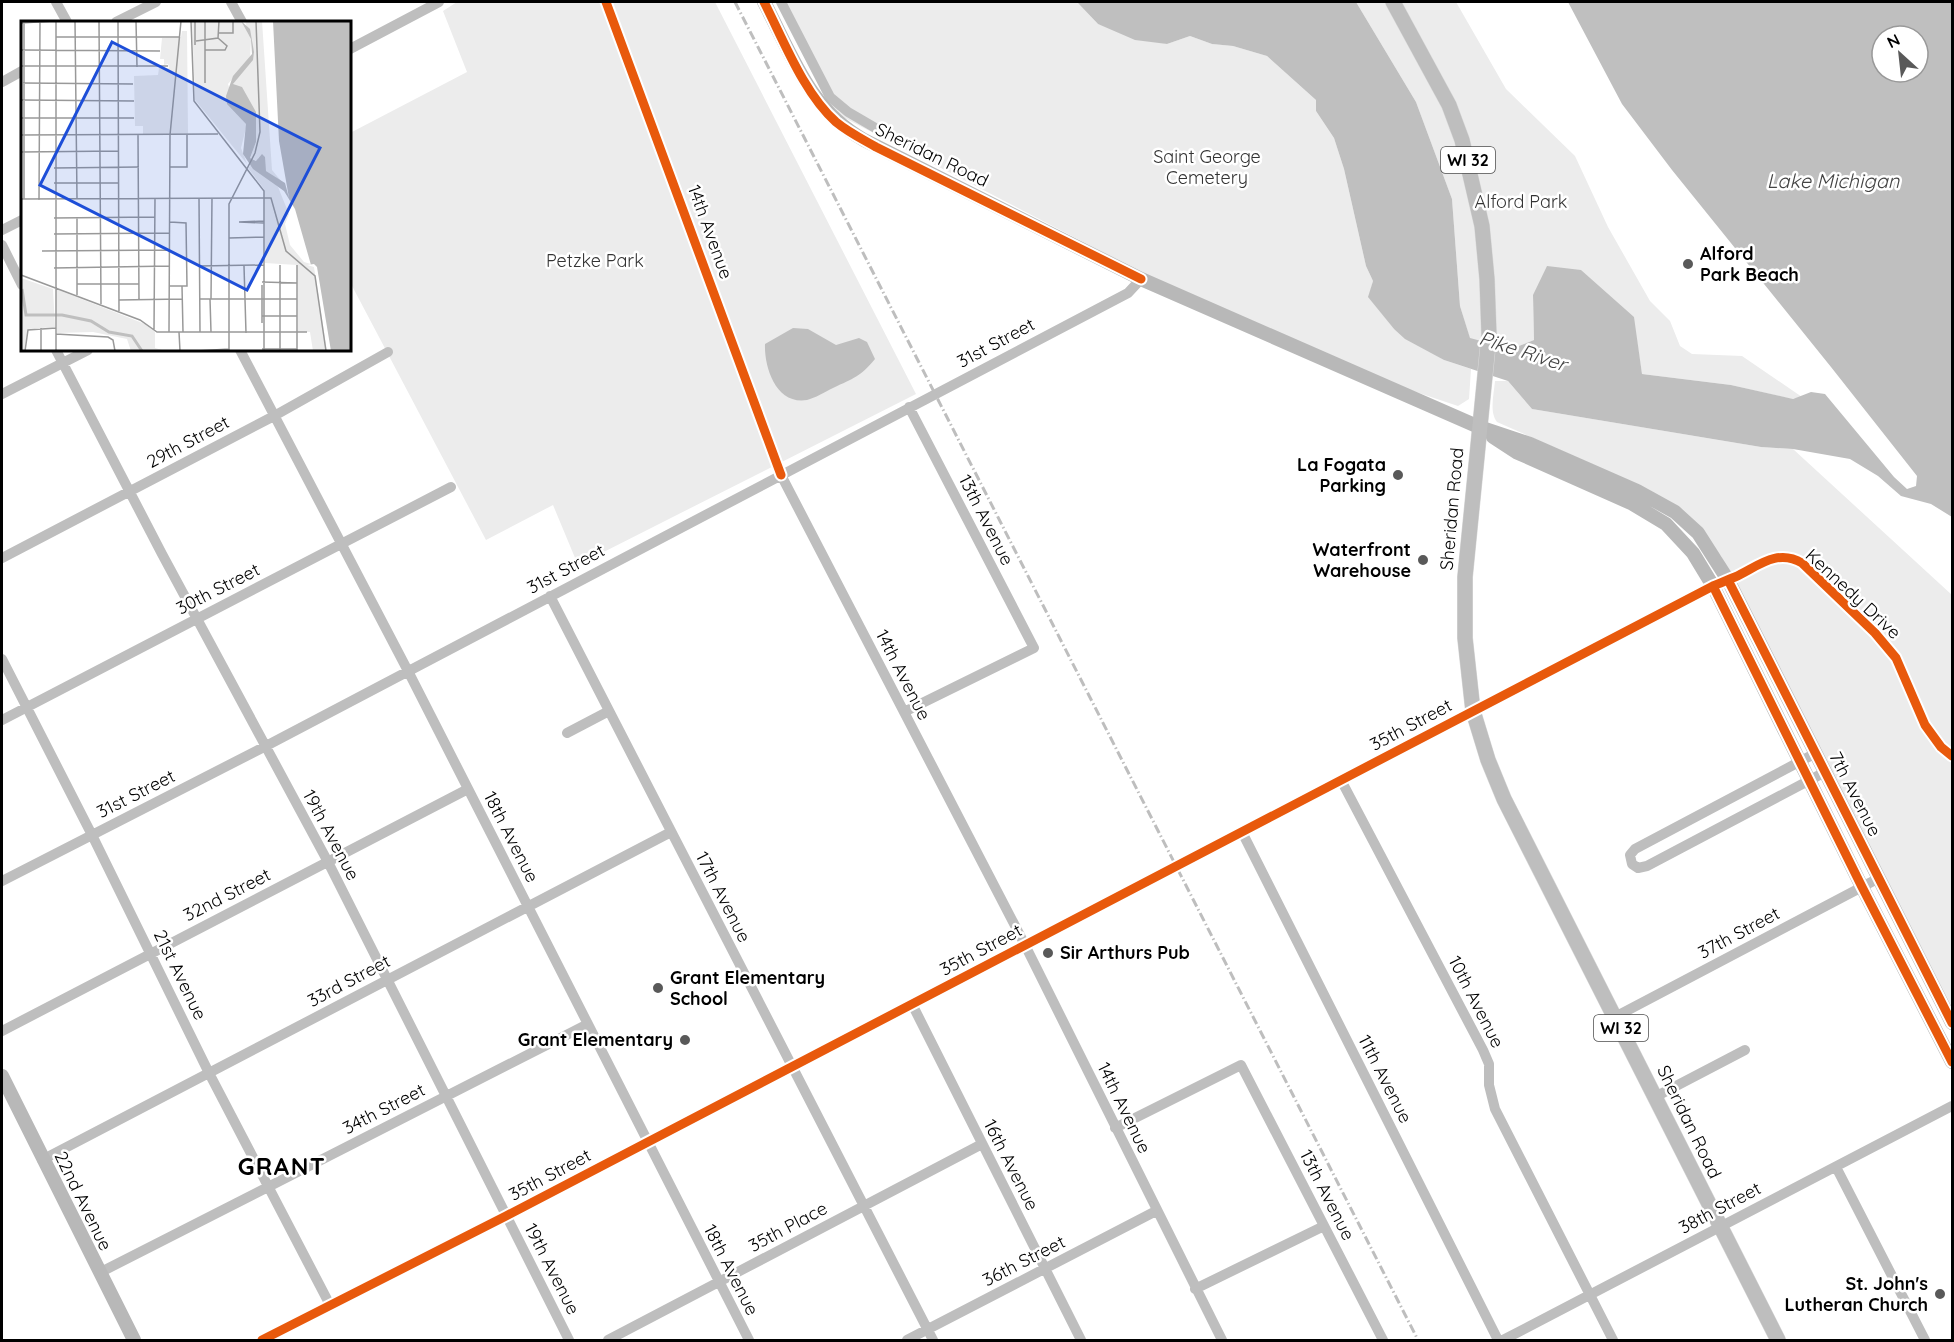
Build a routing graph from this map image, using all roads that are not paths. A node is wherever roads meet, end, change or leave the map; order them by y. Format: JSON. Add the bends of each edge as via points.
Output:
{"nodes":[{"id":1,"x":56,"y":2,"type":"edge"},
{"id":2,"x":156,"y":2,"type":"edge"},
{"id":3,"x":231,"y":2,"type":"edge"},
{"id":4,"x":439,"y":2,"type":"edge"},
{"id":5,"x":606,"y":2,"type":"edge"},
{"id":6,"x":764,"y":2,"type":"edge"},
{"id":7,"x":781,"y":2,"type":"edge"},
{"id":8,"x":1394,"y":2,"type":"edge"},
{"id":9,"x":66,"y":21,"type":"edge"},
{"id":10,"x":118,"y":21,"type":"edge"},
{"id":11,"x":241,"y":21,"type":"edge"},
{"id":12,"x":351,"y":48,"type":"edge"},
{"id":13,"x":21,"y":72,"type":"edge"},
{"id":14,"x":2,"y":82,"type":"edge"},
{"id":15,"x":884,"y":133,"type":"dead end"},
{"id":16,"x":21,"y":220,"type":"edge"},
{"id":17,"x":2,"y":230,"type":"edge"},
{"id":18,"x":2,"y":244,"type":"edge"},
{"id":19,"x":1141,"y":279,"type":"junction"},
{"id":20,"x":21,"y":283,"type":"edge"},
{"id":21,"x":57,"y":351,"type":"edge"},
{"id":22,"x":86,"y":351,"type":"edge"},
{"id":23,"x":241,"y":351,"type":"edge"},
{"id":24,"x":388,"y":352,"type":"dead end"},
{"id":25,"x":63,"y":363,"type":"junction"},
{"id":26,"x":2,"y":394,"type":"edge"},
{"id":27,"x":909,"y":407,"type":"junction"},
{"id":28,"x":274,"y":416,"type":"junction"},
{"id":29,"x":1479,"y":427,"type":"junction"},
{"id":30,"x":781,"y":475,"type":"junction"},
{"id":31,"x":451,"y":487,"type":"dead end"},
{"id":32,"x":130,"y":491,"type":"junction"},
{"id":33,"x":340,"y":544,"type":"junction"},
{"id":34,"x":2,"y":558,"type":"edge"},
{"id":35,"x":1728,"y":580,"type":"junction"},
{"id":36,"x":1713,"y":586,"type":"junction"},
{"id":37,"x":550,"y":596,"type":"junction"},
{"id":38,"x":197,"y":618,"type":"junction"},
{"id":39,"x":2,"y":659,"type":"edge"},
{"id":40,"x":408,"y":671,"type":"junction"},
{"id":41,"x":27,"y":707,"type":"junction"},
{"id":42,"x":609,"y":711,"type":"junction"},
{"id":43,"x":1473,"y":711,"type":"junction"},
{"id":44,"x":904,"y":712,"type":"junction"},
{"id":45,"x":2,"y":720,"type":"edge"},
{"id":46,"x":567,"y":733,"type":"dead end"},
{"id":47,"x":266,"y":746,"type":"junction"},
{"id":48,"x":1816,"y":753,"type":"junction"},
{"id":49,"x":1953,"y":756,"type":"edge"},
{"id":50,"x":1800,"y":761,"type":"junction"},
{"id":51,"x":1825,"y":772,"type":"junction"},
{"id":52,"x":1341,"y":780,"type":"junction"},
{"id":53,"x":1810,"y":780,"type":"junction"},
{"id":54,"x":468,"y":789,"type":"junction"},
{"id":55,"x":671,"y":832,"type":"junction"},
{"id":56,"x":1242,"y":832,"type":"junction"},
{"id":57,"x":92,"y":835,"type":"junction"},
{"id":58,"x":328,"y":862,"type":"junction"},
{"id":59,"x":1879,"y":878,"type":"junction"},
{"id":60,"x":2,"y":881,"type":"edge"},
{"id":61,"x":1862,"y":887,"type":"junction"},
{"id":62,"x":528,"y":906,"type":"junction"},
{"id":63,"x":1025,"y":945,"type":"junction"},
{"id":64,"x":151,"y":953,"type":"junction"},
{"id":65,"x":386,"y":980,"type":"junction"},
{"id":66,"x":912,"y":1004,"type":"junction"},
{"id":67,"x":1615,"y":1017,"type":"junction"},
{"id":68,"x":1953,"y":1023,"type":"edge"},
{"id":69,"x":588,"y":1024,"type":"junction"},
{"id":70,"x":2,"y":1031,"type":"edge"},
{"id":71,"x":1745,"y":1050,"type":"dead end"},
{"id":72,"x":1953,"y":1062,"type":"edge"},
{"id":73,"x":792,"y":1067,"type":"junction"},
{"id":74,"x":209,"y":1073,"type":"junction"},
{"id":75,"x":2,"y":1076,"type":"edge"},
{"id":76,"x":445,"y":1097,"type":"junction"},
{"id":77,"x":1655,"y":1097,"type":"junction"},
{"id":78,"x":1953,"y":1106,"type":"edge"},
{"id":79,"x":1115,"y":1128,"type":"junction"},
{"id":80,"x":648,"y":1142,"type":"junction"},
{"id":81,"x":982,"y":1144,"type":"junction"},
{"id":82,"x":42,"y":1160,"type":"junction"},
{"id":83,"x":1836,"y":1167,"type":"junction"},
{"id":84,"x":270,"y":1186,"type":"junction"},
{"id":85,"x":864,"y":1206,"type":"junction"},
{"id":86,"x":1156,"y":1211,"type":"junction"},
{"id":87,"x":506,"y":1216,"type":"junction"},
{"id":88,"x":1324,"y":1226,"type":"junction"},
{"id":89,"x":1719,"y":1227,"type":"junction"},
{"id":90,"x":1045,"y":1268,"type":"junction"},
{"id":91,"x":99,"y":1273,"type":"junction"},
{"id":92,"x":719,"y":1282,"type":"junction"},
{"id":93,"x":1195,"y":1289,"type":"junction"},
{"id":94,"x":1590,"y":1296,"type":"junction"},
{"id":95,"x":330,"y":1305,"type":"junction"},
{"id":96,"x":927,"y":1330,"type":"junction"},
{"id":97,"x":1217,"y":1339,"type":"edge"},
{"id":98,"x":134,"y":1341,"type":"edge"},
{"id":99,"x":262,"y":1341,"type":"edge"},
{"id":100,"x":569,"y":1341,"type":"edge"},
{"id":101,"x":608,"y":1341,"type":"edge"},
{"id":102,"x":749,"y":1341,"type":"edge"},
{"id":103,"x":907,"y":1341,"type":"edge"},
{"id":104,"x":933,"y":1341,"type":"edge"},
{"id":105,"x":1081,"y":1341,"type":"edge"},
{"id":106,"x":1383,"y":1341,"type":"edge"},
{"id":107,"x":1500,"y":1341,"type":"edge"},
{"id":108,"x":1613,"y":1341,"type":"edge"},
{"id":109,"x":1778,"y":1341,"type":"edge"},
{"id":110,"x":1925,"y":1341,"type":"edge"}],
"edges":[{"from":1,"to":9,"type":"street"},
{"from":2,"to":10,"type":"street"},
{"from":3,"to":11,"type":"street"},
{"from":4,"to":12,"type":"street"},
{"from":5,"to":30,"type":"street","name":"14th Avenue"},
{"from":6,"to":19,"type":"street","name":"Sheridan Road","via":[[809,89],[843,127]]},
{"from":7,"to":15,"type":"street","via":[[830,97]]},
{"from":8,"to":29,"type":"main road","number":"WI 32","via":[[1435,76],[1462,140],[1482,226],[1489,335]]},
{"from":13,"to":14,"type":"street"},
{"from":16,"to":17,"type":"street"},
{"from":18,"to":20,"type":"street"},
{"from":19,"to":27,"type":"street","name":"31st Street","via":[[1128,292]]},
{"from":19,"to":29,"type":"street","name":"Sheridan Road"},
{"from":21,"to":25,"type":"street","name":"19th Avenue"},
{"from":22,"to":25,"type":"street"},
{"from":23,"to":28,"type":"street","name":"18th Avenue"},
{"from":24,"to":28,"type":"street","name":"29th Street"},
{"from":25,"to":26,"type":"street"},
{"from":25,"to":32,"type":"street","name":"19th Avenue"},
{"from":27,"to":30,"type":"street","name":"31st Street"},
{"from":27,"to":44,"type":"street","name":"13th Avenue","via":[[1034,648]]},
{"from":28,"to":32,"type":"street","name":"29th Street"},
{"from":28,"to":33,"type":"street","name":"18th Avenue"},
{"from":29,"to":35,"type":"street","name":"7th Avenue","via":[[1530,444],[1675,512],[1698,533]]},
{"from":29,"to":36,"type":"street","name":"7th Avenue","via":[[1516,452],[1631,503],[1666,524],[1693,553]]},
{"from":29,"to":43,"type":"main road","name":"Sheridan Road","number":"WI 32","via":[[1465,577],[1465,638]]},
{"from":30,"to":37,"type":"street","name":"31st Street"},
{"from":30,"to":44,"type":"street","name":"14th Avenue"},
{"from":31,"to":33,"type":"street","name":"30th Street"},
{"from":32,"to":34,"type":"street","name":"29th Street"},
{"from":32,"to":38,"type":"street","name":"19th Avenue"},
{"from":33,"to":38,"type":"street","name":"30th Street"},
{"from":33,"to":40,"type":"street","name":"18th Avenue"},
{"from":35,"to":36,"type":"street","name":"Kennedy Drive"},
{"from":35,"to":48,"type":"street","name":"7th Avenue"},
{"from":35,"to":49,"type":"street","name":"Kennedy Drive","via":[[1777,557],[1802,563],[1896,658],[1925,725]]},
{"from":36,"to":43,"type":"street","name":"35th Street"},
{"from":36,"to":50,"type":"street","name":"7th Avenue"},
{"from":37,"to":40,"type":"street","name":"31st Street"},
{"from":37,"to":42,"type":"street","name":"17th Avenue"},
{"from":38,"to":41,"type":"street","name":"30th Street"},
{"from":38,"to":47,"type":"street","name":"19th Avenue"},
{"from":39,"to":41,"type":"street","name":"21st Avenue"},
{"from":40,"to":47,"type":"street","name":"31st Street"},
{"from":40,"to":54,"type":"street","name":"18th Avenue"},
{"from":41,"to":45,"type":"street","name":"30th Street"},
{"from":41,"to":57,"type":"street","name":"21st Avenue"},
{"from":42,"to":46,"type":"street"},
{"from":42,"to":55,"type":"street","name":"17th Avenue"},
{"from":43,"to":52,"type":"street","name":"35th Street"},
{"from":43,"to":67,"type":"main road","name":"Sheridan Road","number":"WI 32","via":[[1504,799]]},
{"from":44,"to":63,"type":"street","name":"14th Avenue"},
{"from":47,"to":57,"type":"street","name":"31st Street"},
{"from":47,"to":58,"type":"street","name":"19th Avenue"},
{"from":48,"to":50,"type":"street"},
{"from":48,"to":51,"type":"street","name":"7th Avenue"},
{"from":50,"to":53,"type":"street","name":"7th Avenue"},
{"from":50,"to":53,"type":"street","via":[[1635,849],[1630,855],[1632,864],[1638,868],[1647,866]]},
{"from":51,"to":53,"type":"street"},
{"from":51,"to":59,"type":"street","name":"7th Avenue"},
{"from":52,"to":56,"type":"street","name":"35th Street"},
{"from":52,"to":94,"type":"street","name":"10th Avenue","via":[[1483,1050],[1489,1064],[1495,1109]]},
{"from":53,"to":61,"type":"street","name":"7th Avenue"},
{"from":54,"to":58,"type":"street","name":"32nd Street"},
{"from":54,"to":62,"type":"street","name":"18th Avenue"},
{"from":55,"to":62,"type":"street","name":"33rd Street"},
{"from":55,"to":73,"type":"street","name":"17th Avenue"},
{"from":56,"to":63,"type":"street","name":"35th Street"},
{"from":56,"to":107,"type":"street","name":"11th Avenue"},
{"from":57,"to":60,"type":"street","name":"31st Street"},
{"from":57,"to":64,"type":"street","name":"21st Avenue"},
{"from":58,"to":64,"type":"street","name":"32nd Street"},
{"from":58,"to":65,"type":"street","name":"19th Avenue"},
{"from":59,"to":61,"type":"street","name":"37th Street"},
{"from":59,"to":68,"type":"street","name":"7th Avenue"},
{"from":61,"to":67,"type":"street","name":"37th Street"},
{"from":61,"to":72,"type":"street","name":"7th Avenue"},
{"from":62,"to":65,"type":"street","name":"33rd Street"},
{"from":62,"to":69,"type":"street","name":"18th Avenue"},
{"from":63,"to":66,"type":"street","name":"35th Street"},
{"from":63,"to":79,"type":"street","name":"14th Avenue"},
{"from":64,"to":70,"type":"street","name":"32nd Street"},
{"from":64,"to":74,"type":"street","name":"21st Avenue"},
{"from":65,"to":74,"type":"street","name":"33rd Street"},
{"from":65,"to":76,"type":"street","name":"19th Avenue"},
{"from":66,"to":73,"type":"street","name":"35th Street"},
{"from":66,"to":81,"type":"street","name":"16th Avenue"},
{"from":67,"to":77,"type":"main road","name":"Sheridan Road","number":"WI 32"},
{"from":69,"to":76,"type":"street","name":"34th Street"},
{"from":69,"to":80,"type":"street","name":"18th Avenue"},
{"from":71,"to":77,"type":"street"},
{"from":73,"to":80,"type":"street","name":"35th Street"},
{"from":73,"to":85,"type":"street","name":"17th Avenue"},
{"from":74,"to":82,"type":"street","name":"33rd Street"},
{"from":74,"to":84,"type":"street","name":"21st Avenue"},
{"from":75,"to":82,"type":"street","name":"22nd Avenue"},
{"from":76,"to":84,"type":"street","name":"34th Street"},
{"from":76,"to":87,"type":"street","name":"19th Avenue"},
{"from":77,"to":89,"type":"main road","name":"Sheridan Road","number":"WI 32"},
{"from":78,"to":83,"type":"street","name":"38th Street"},
{"from":79,"to":86,"type":"street","name":"14th Avenue"},
{"from":79,"to":88,"type":"street","name":"13th Avenue","via":[[1241,1065]]},
{"from":80,"to":87,"type":"street","name":"35th Street"},
{"from":80,"to":92,"type":"street","name":"18th Avenue"},
{"from":81,"to":85,"type":"street","name":"35th Place"},
{"from":81,"to":90,"type":"street","name":"16th Avenue"},
{"from":82,"to":91,"type":"street","name":"22nd Avenue"},
{"from":83,"to":89,"type":"street","name":"38th Street"},
{"from":83,"to":110,"type":"street"},
{"from":84,"to":91,"type":"street","name":"34th Street"},
{"from":84,"to":95,"type":"street","name":"21st Avenue"},
{"from":85,"to":92,"type":"street","name":"35th Place"},
{"from":85,"to":96,"type":"street","name":"17th Avenue"},
{"from":86,"to":90,"type":"street","name":"36th Street"},
{"from":86,"to":93,"type":"street","name":"14th Avenue"},
{"from":87,"to":95,"type":"street","name":"35th Street"},
{"from":87,"to":100,"type":"street","name":"19th Avenue"},
{"from":88,"to":93,"type":"street"},
{"from":88,"to":106,"type":"street","name":"13th Avenue"},
{"from":89,"to":94,"type":"street","name":"38th Street"},
{"from":89,"to":109,"type":"main road","name":"Sheridan Road","number":"WI 32"},
{"from":90,"to":96,"type":"street","name":"36th Street"},
{"from":90,"to":105,"type":"street","name":"16th Avenue"},
{"from":91,"to":98,"type":"street","name":"22nd Avenue"},
{"from":92,"to":101,"type":"street","name":"35th Place"},
{"from":92,"to":102,"type":"street","name":"18th Avenue"},
{"from":93,"to":97,"type":"street","name":"14th Avenue"},
{"from":94,"to":107,"type":"street","name":"38th Street"},
{"from":94,"to":108,"type":"street","name":"10th Avenue"},
{"from":95,"to":99,"type":"street","name":"35th Street"},
{"from":96,"to":103,"type":"street","name":"36th Street"},
{"from":96,"to":104,"type":"street","name":"17th Avenue"}]}
